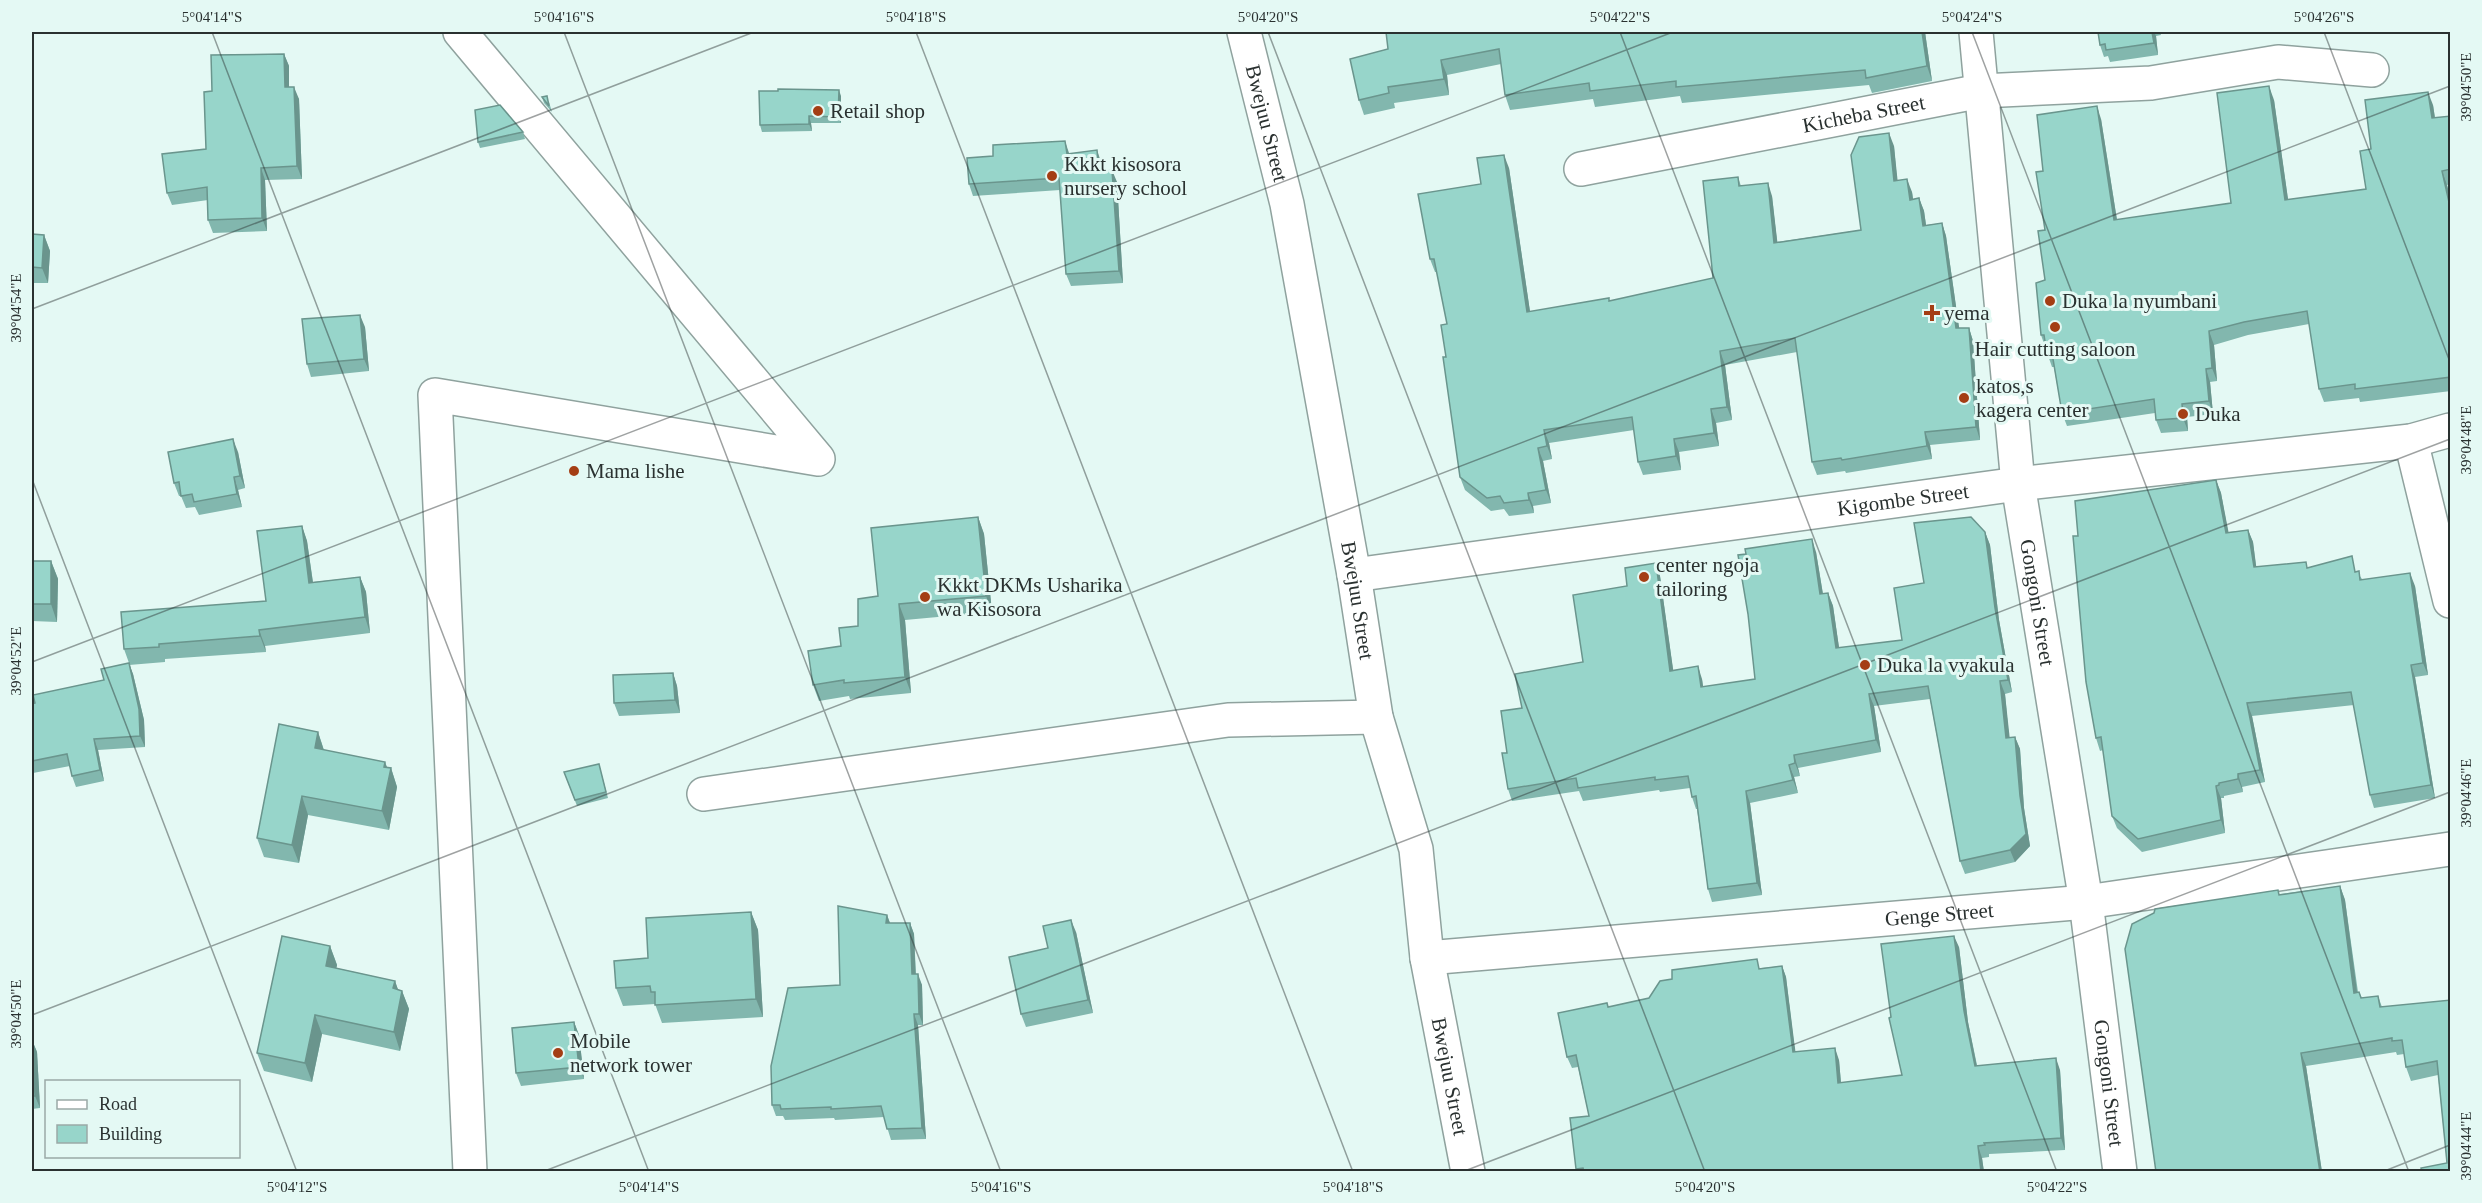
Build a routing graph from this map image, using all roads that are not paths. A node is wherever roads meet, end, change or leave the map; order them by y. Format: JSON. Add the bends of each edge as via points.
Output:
{"nodes":[{"id":1,"x":460,"y":32,"type":"edge"},
{"id":2,"x":1244,"y":32,"type":"edge"},
{"id":3,"x":1976,"y":32,"type":"edge"},
{"id":4,"x":2372,"y":70,"type":"dead end"},
{"id":5,"x":1981,"y":91,"type":"junction"},
{"id":6,"x":1581,"y":169,"type":"dead end"},
{"id":7,"x":2451,"y":430,"type":"edge"},
{"id":8,"x":2411,"y":441,"type":"junction"},
{"id":9,"x":2018,"y":484,"type":"junction"},
{"id":10,"x":1354,"y":575,"type":"junction"},
{"id":11,"x":2451,"y":601,"type":"edge"},
{"id":12,"x":1376,"y":717,"type":"junction"},
{"id":13,"x":704,"y":795,"type":"dead end"},
{"id":14,"x":2451,"y":849,"type":"edge"},
{"id":15,"x":2086,"y":902,"type":"junction"},
{"id":16,"x":1427,"y":958,"type":"junction"},
{"id":17,"x":470,"y":1172,"type":"edge"},
{"id":18,"x":1468,"y":1172,"type":"edge"},
{"id":19,"x":2120,"y":1172,"type":"edge"}],
"edges":[{"from":1,"to":17,"type":"street","via":[[818,459],[435,395]]},
{"from":2,"to":10,"type":"street","name":"Bwejuu Street","via":[[1287,204]]},
{"from":3,"to":5,"type":"street","name":"Gongoni Street"},
{"from":4,"to":5,"type":"street","name":"Kicheba Street","via":[[2278,62],[2151,83]]},
{"from":5,"to":6,"type":"street","name":"Kicheba Street"},
{"from":5,"to":9,"type":"street","name":"Gongoni Street"},
{"from":7,"to":8,"type":"street","name":"Kigombe Street"},
{"from":8,"to":9,"type":"street","name":"Kigombe Street"},
{"from":8,"to":11,"type":"street"},
{"from":9,"to":10,"type":"street","name":"Kigombe Street"},
{"from":9,"to":15,"type":"street","name":"Gongoni Street"},
{"from":10,"to":12,"type":"street","name":"Bwejuu Street"},
{"from":12,"to":13,"type":"street","via":[[1228,720]]},
{"from":12,"to":16,"type":"street","name":"Bwejuu Street","via":[[1416,849]]},
{"from":14,"to":15,"type":"street","name":"Genge Street"},
{"from":15,"to":16,"type":"street","name":"Genge Street"},
{"from":15,"to":19,"type":"street","name":"Gongoni Street"},
{"from":16,"to":18,"type":"street","name":"Bwejuu Street"}]}
